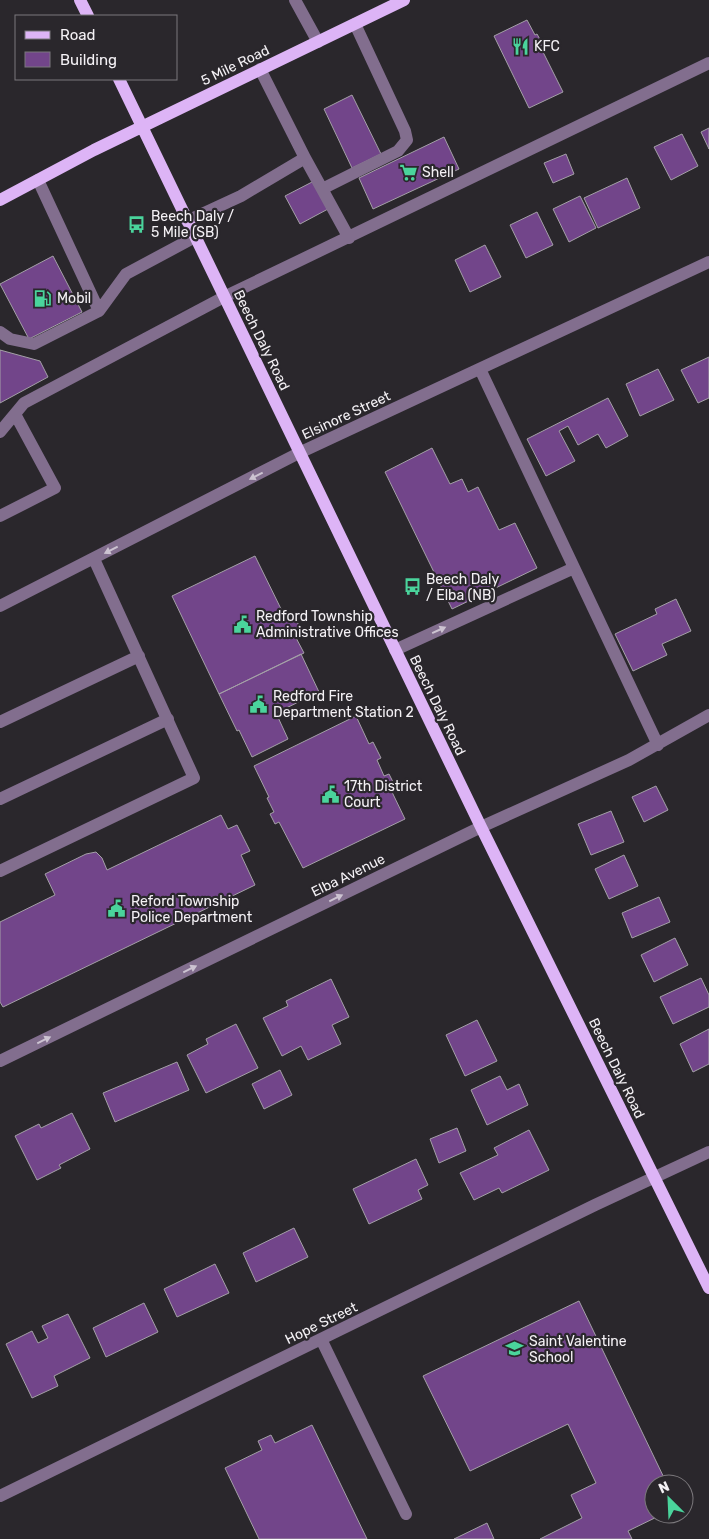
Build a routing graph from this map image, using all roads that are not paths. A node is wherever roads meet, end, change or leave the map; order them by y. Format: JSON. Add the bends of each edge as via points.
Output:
{"nodes":[{"id":1,"x":80,"y":0,"type":"edge"},
{"id":2,"x":295,"y":0,"type":"edge"},
{"id":3,"x":404,"y":0,"type":"edge"},
{"id":4,"x":88,"y":15,"type":"edge"},
{"id":5,"x":355,"y":24,"type":"junction"},
{"id":6,"x":318,"y":42,"type":"junction"},
{"id":7,"x":709,"y":63,"type":"edge"},
{"id":8,"x":260,"y":69,"type":"junction"},
{"id":9,"x":119,"y":80,"type":"edge"},
{"id":10,"x":142,"y":127,"type":"junction"},
{"id":11,"x":305,"y":158,"type":"junction"},
{"id":12,"x":38,"y":180,"type":"junction"},
{"id":13,"x":322,"y":188,"type":"junction"},
{"id":14,"x":0,"y":200,"type":"edge"},
{"id":15,"x":187,"y":221,"type":"junction"},
{"id":16,"x":195,"y":237,"type":"junction"},
{"id":17,"x":349,"y":238,"type":"junction"},
{"id":18,"x":709,"y":262,"type":"edge"},
{"id":19,"x":224,"y":297,"type":"junction"},
{"id":20,"x":99,"y":312,"type":"junction"},
{"id":21,"x":0,"y":332,"type":"edge"},
{"id":22,"x":480,"y":369,"type":"junction"},
{"id":23,"x":15,"y":414,"type":"junction"},
{"id":24,"x":0,"y":432,"type":"edge"},
{"id":25,"x":299,"y":453,"type":"junction"},
{"id":26,"x":0,"y":516,"type":"edge"},
{"id":27,"x":94,"y":559,"type":"junction"},
{"id":28,"x":574,"y":568,"type":"junction"},
{"id":29,"x":0,"y":606,"type":"edge"},
{"id":30,"x":395,"y":650,"type":"junction"},
{"id":31,"x":139,"y":656,"type":"junction"},
{"id":32,"x":709,"y":715,"type":"edge"},
{"id":33,"x":168,"y":720,"type":"junction"},
{"id":34,"x":0,"y":722,"type":"edge"},
{"id":35,"x":658,"y":745,"type":"junction"},
{"id":36,"x":0,"y":799,"type":"edge"},
{"id":37,"x":481,"y":827,"type":"junction"},
{"id":38,"x":0,"y":871,"type":"edge"},
{"id":39,"x":0,"y":1061,"type":"edge"},
{"id":40,"x":709,"y":1152,"type":"edge"},
{"id":41,"x":655,"y":1177,"type":"junction"},
{"id":42,"x":709,"y":1288,"type":"edge"},
{"id":43,"x":321,"y":1339,"type":"junction"},
{"id":44,"x":0,"y":1496,"type":"edge"},
{"id":45,"x":406,"y":1514,"type":"dead end"}],
"edges":[{"from":1,"to":4,"type":"main road"},
{"from":2,"to":6,"type":"street"},
{"from":3,"to":5,"type":"main road","name":"5 Mile Road"},
{"from":5,"to":6,"type":"main road","name":"5 Mile Road"},
{"from":5,"to":13,"type":"street","via":[[407,140],[398,151]]},
{"from":6,"to":8,"type":"main road","name":"5 Mile Road"},
{"from":7,"to":17,"type":"street"},
{"from":8,"to":10,"type":"main road","name":"5 Mile Road"},
{"from":8,"to":11,"type":"street"},
{"from":9,"to":10,"type":"main road","name":"Beech Daly Road"},
{"from":10,"to":12,"type":"main road","name":"5 Mile Road"},
{"from":10,"to":15,"type":"main road","name":"Beech Daly Road"},
{"from":11,"to":13,"type":"street"},
{"from":11,"to":15,"type":"street","via":[[241,196]]},
{"from":12,"to":14,"type":"main road","name":"5 Mile Road"},
{"from":12,"to":20,"type":"street"},
{"from":13,"to":17,"type":"street"},
{"from":15,"to":16,"type":"main road","name":"Beech Daly Road"},
{"from":16,"to":19,"type":"main road","name":"Beech Daly Road"},
{"from":16,"to":20,"type":"street","via":[[126,274]]},
{"from":17,"to":19,"type":"street"},
{"from":18,"to":22,"type":"street","name":"Elsinore Street"},
{"from":19,"to":23,"type":"street","via":[[24,403]]},
{"from":19,"to":25,"type":"main road","name":"Beech Daly Road"},
{"from":20,"to":21,"type":"street","via":[[34,344],[10,339]]},
{"from":22,"to":25,"type":"street","name":"Elsinore Street"},
{"from":22,"to":28,"type":"street"},
{"from":23,"to":24,"type":"street"},
{"from":23,"to":26,"type":"street","via":[[55,488]]},
{"from":25,"to":27,"type":"street","name":"Elsinore Street","one_way":true},
{"from":25,"to":30,"type":"main road","name":"Beech Daly Road"},
{"from":27,"to":29,"type":"street","name":"Elsinore Street"},
{"from":27,"to":31,"type":"street"},
{"from":30,"to":28,"type":"street","one_way":true},
{"from":28,"to":35,"type":"street"},
{"from":30,"to":37,"type":"main road","name":"Beech Daly Road"},
{"from":31,"to":33,"type":"street"},
{"from":31,"to":34,"type":"street"},
{"from":32,"to":35,"type":"street","name":"Elba Avenue"},
{"from":33,"to":36,"type":"street"},
{"from":33,"to":38,"type":"street","via":[[194,778]]},
{"from":35,"to":37,"type":"street","name":"Elba Avenue"},
{"from":39,"to":37,"type":"street","name":"Elba Avenue","one_way":true},
{"from":37,"to":41,"type":"main road","name":"Beech Daly Road"},
{"from":40,"to":41,"type":"street","name":"Hope Street"},
{"from":41,"to":42,"type":"main road","name":"Beech Daly Road"},
{"from":41,"to":43,"type":"street","name":"Hope Street"},
{"from":43,"to":44,"type":"street","name":"Hope Street"},
{"from":43,"to":45,"type":"street"}]}
